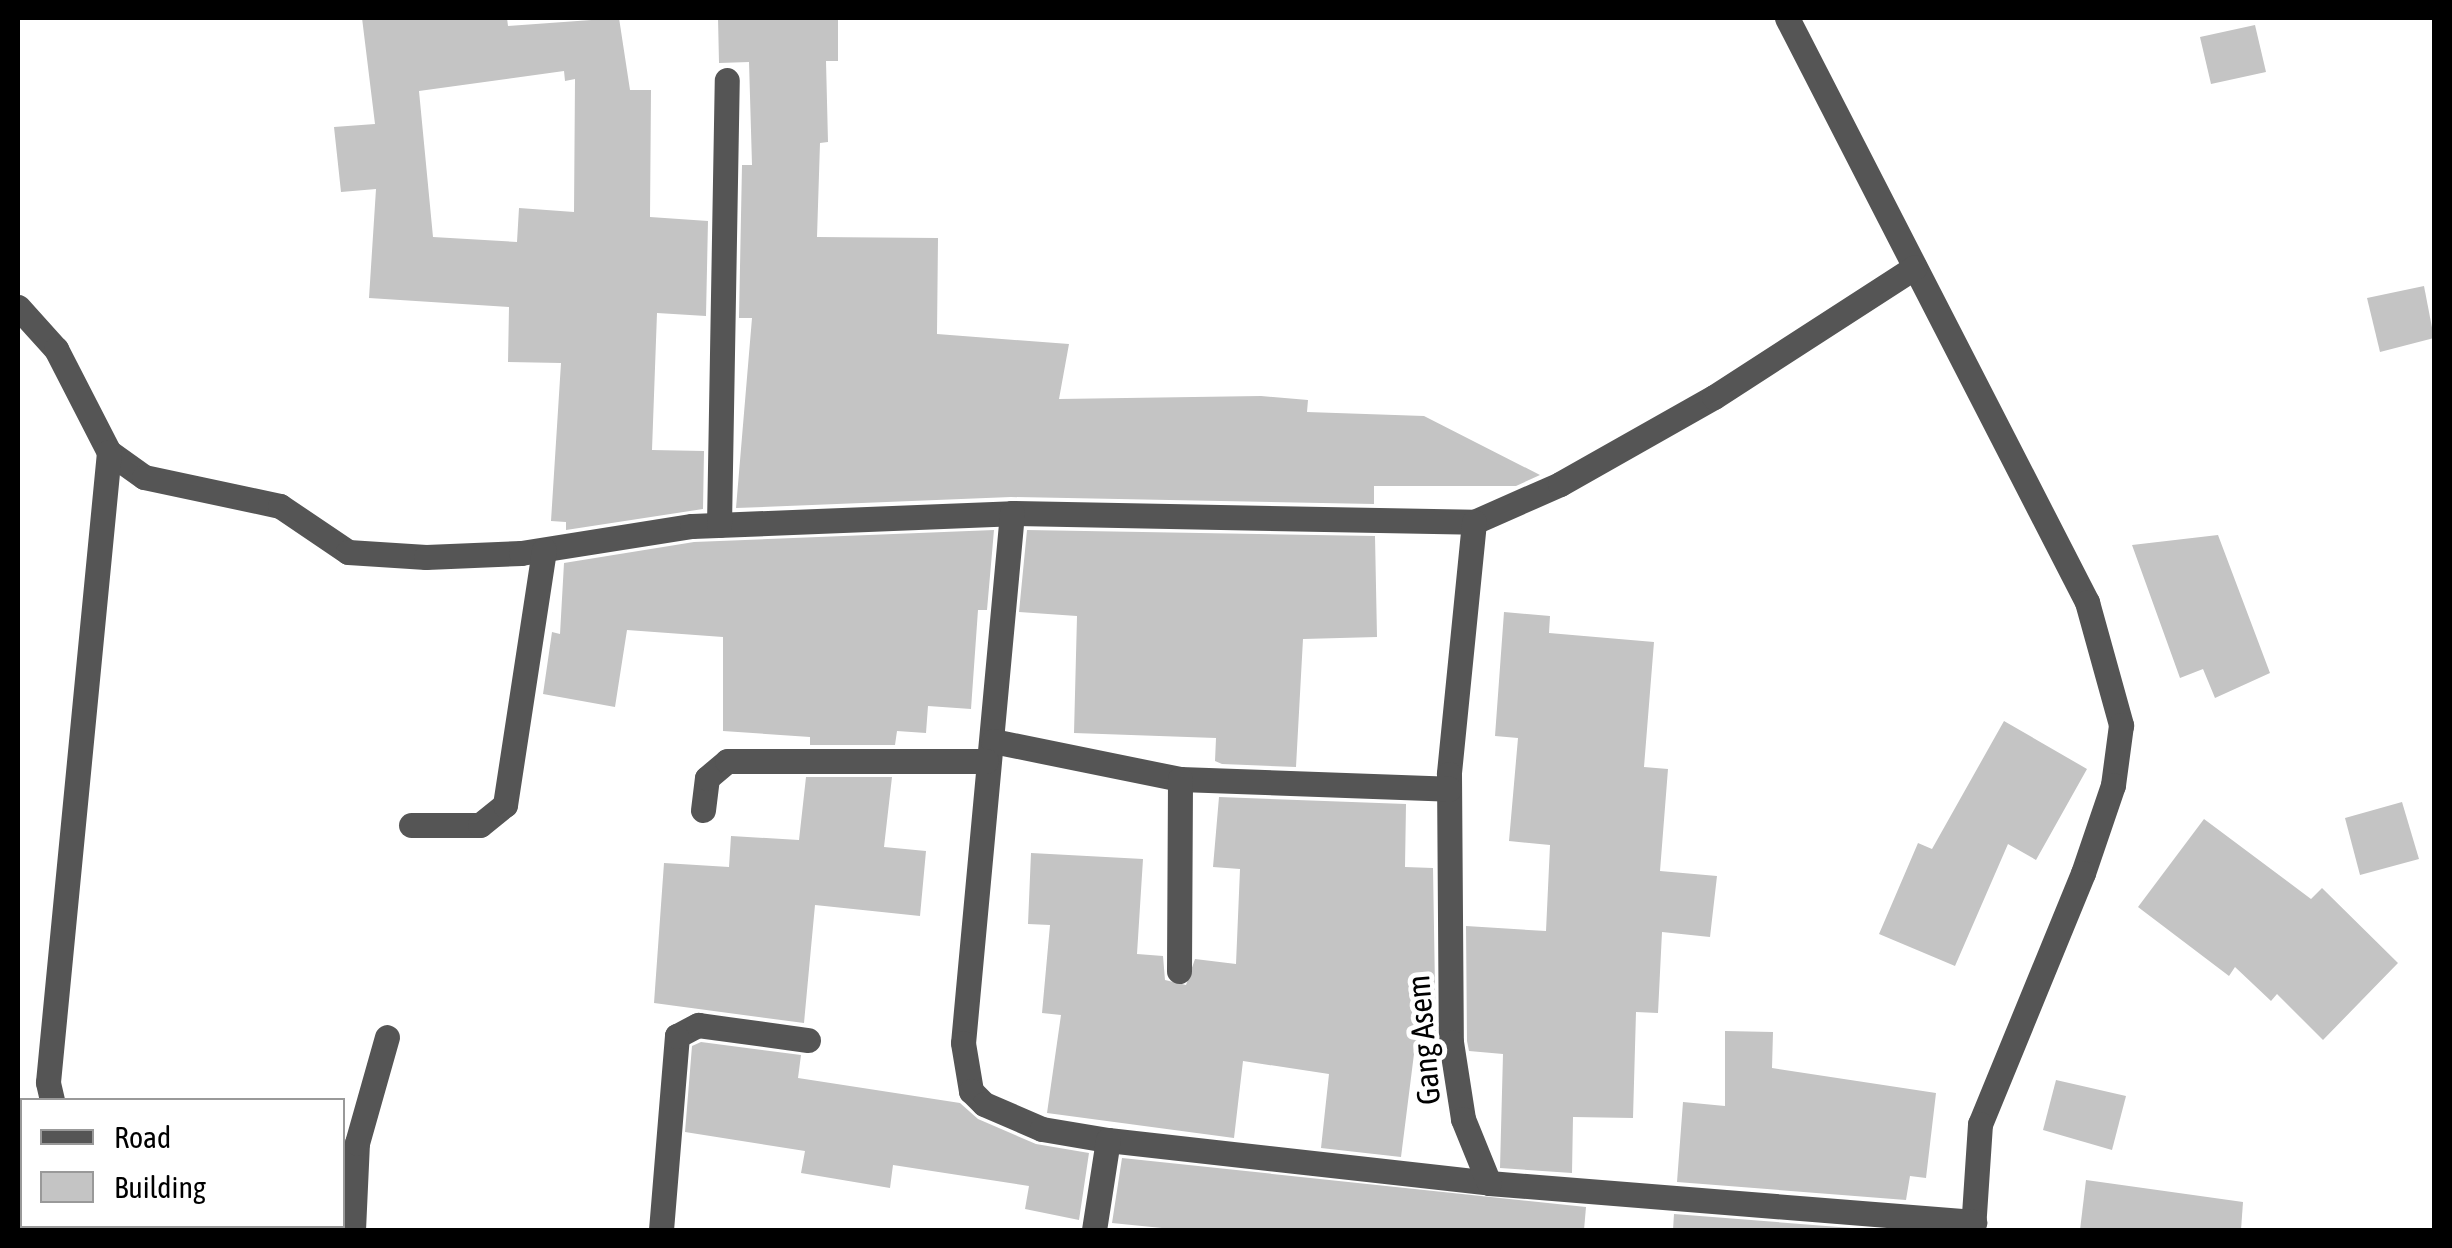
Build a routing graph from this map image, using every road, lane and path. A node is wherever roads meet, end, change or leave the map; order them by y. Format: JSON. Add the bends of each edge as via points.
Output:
{"nodes":[{"id":1,"x":1787,"y":18,"type":"edge"},
{"id":2,"x":727,"y":80,"type":"dead end"},
{"id":3,"x":1915,"y":267,"type":"junction"},
{"id":4,"x":18,"y":306,"type":"edge"},
{"id":5,"x":109,"y":452,"type":"junction"},
{"id":6,"x":1012,"y":513,"type":"junction"},
{"id":7,"x":1474,"y":522,"type":"junction"},
{"id":8,"x":720,"y":525,"type":"junction"},
{"id":9,"x":544,"y":550,"type":"junction"},
{"id":10,"x":989,"y":751,"type":"junction"},
{"id":11,"x":1180,"y":779,"type":"junction"},
{"id":12,"x":1449,"y":789,"type":"junction"},
{"id":13,"x":703,"y":810,"type":"dead end"},
{"id":14,"x":411,"y":825,"type":"dead end"},
{"id":15,"x":1179,"y":971,"type":"dead end"},
{"id":16,"x":387,"y":1037,"type":"dead end"},
{"id":17,"x":808,"y":1040,"type":"dead end"},
{"id":18,"x":52,"y":1098,"type":"edge"},
{"id":19,"x":1108,"y":1140,"type":"junction"},
{"id":20,"x":1489,"y":1183,"type":"junction"},
{"id":21,"x":1974,"y":1226,"type":"edge"},
{"id":22,"x":353,"y":1230,"type":"edge"},
{"id":23,"x":662,"y":1230,"type":"edge"},
{"id":24,"x":1094,"y":1230,"type":"edge"}],
"edges":[{"from":1,"to":3,"type":"street"},
{"from":2,"to":8,"type":"street"},
{"from":3,"to":7,"type":"street","via":[[1714,397],[1560,484]]},
{"from":3,"to":21,"type":"street","via":[[2087,602],[2121,725],[2113,785],[2083,873],[1980,1124]]},
{"from":4,"to":5,"type":"street","via":[[56,349]]},
{"from":5,"to":9,"type":"street","via":[[144,477],[280,506],[348,552],[426,557]]},
{"from":5,"to":18,"type":"street"},
{"from":6,"to":7,"type":"street"},
{"from":6,"to":8,"type":"street"},
{"from":6,"to":10,"type":"street"},
{"from":7,"to":12,"type":"street","name":"Gang Asem"},
{"from":8,"to":9,"type":"street"},
{"from":9,"to":14,"type":"street","via":[[506,805],[480,825]]},
{"from":10,"to":11,"type":"street"},
{"from":10,"to":13,"type":"street","via":[[727,761],[707,778]]},
{"from":10,"to":19,"type":"street","via":[[963,1043],[970,1091],[1042,1129]]},
{"from":11,"to":12,"type":"street"},
{"from":11,"to":15,"type":"street"},
{"from":12,"to":20,"type":"street","name":"Gang Asem","via":[[1451,1042],[1463,1119]]},
{"from":16,"to":22,"type":"street","via":[[357,1142]]},
{"from":17,"to":23,"type":"street","via":[[698,1025],[677,1036]]},
{"from":19,"to":20,"type":"street"},
{"from":19,"to":24,"type":"street"},
{"from":20,"to":21,"type":"street"}]}
